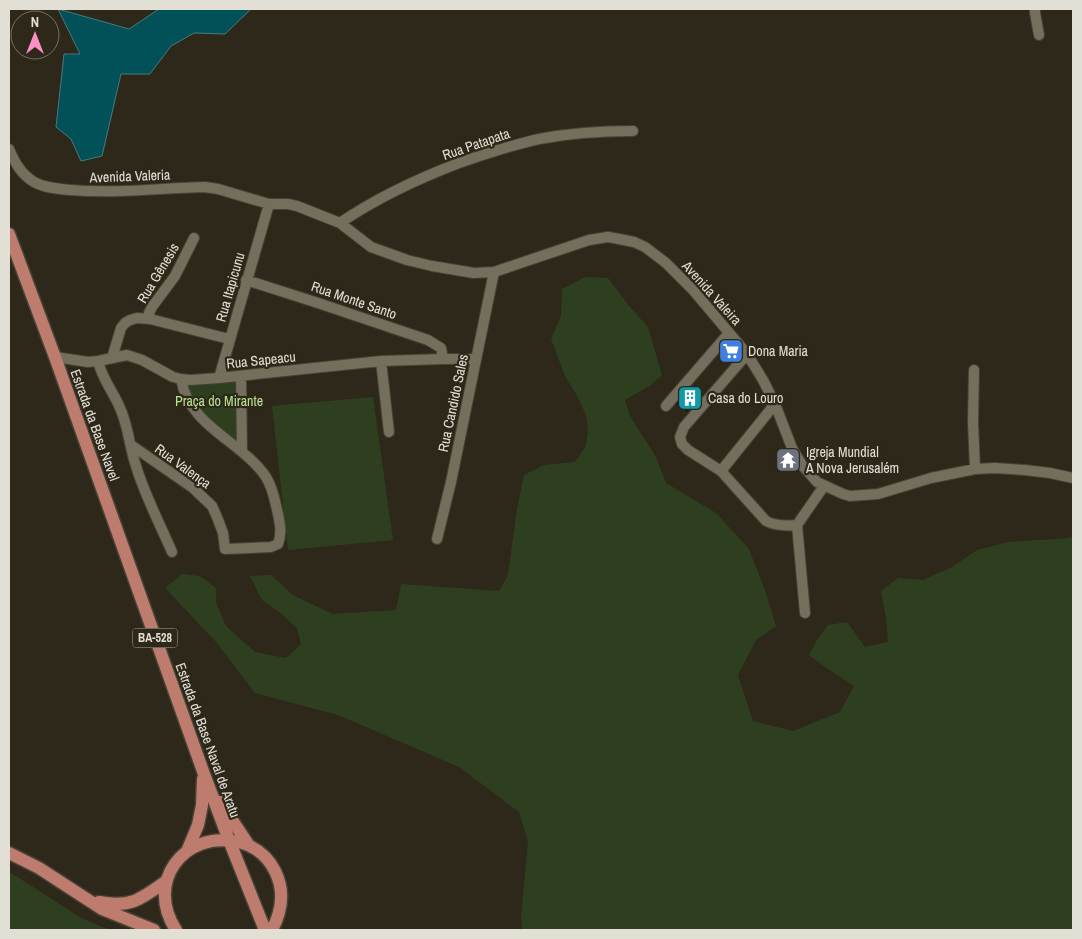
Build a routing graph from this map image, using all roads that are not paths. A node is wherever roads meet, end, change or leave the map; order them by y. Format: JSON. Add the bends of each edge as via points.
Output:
{"nodes":[{"id":1,"x":1035,"y":9,"type":"edge"},
{"id":2,"x":1039,"y":35,"type":"dead end"},
{"id":3,"x":633,"y":131,"type":"dead end"},
{"id":4,"x":9,"y":149,"type":"edge"},
{"id":5,"x":269,"y":204,"type":"junction"},
{"id":6,"x":340,"y":222,"type":"junction"},
{"id":7,"x":9,"y":234,"type":"edge"},
{"id":8,"x":194,"y":238,"type":"dead end"},
{"id":9,"x":494,"y":272,"type":"junction"},
{"id":10,"x":246,"y":280,"type":"junction"},
{"id":11,"x":150,"y":319,"type":"junction"},
{"id":12,"x":729,"y":333,"type":"junction"},
{"id":13,"x":229,"y":339,"type":"junction"},
{"id":14,"x":747,"y":354,"type":"junction"},
{"id":15,"x":55,"y":357,"type":"junction"},
{"id":16,"x":112,"y":358,"type":"junction"},
{"id":17,"x":443,"y":359,"type":"junction"},
{"id":18,"x":476,"y":360,"type":"junction"},
{"id":19,"x":98,"y":361,"type":"junction"},
{"id":20,"x":381,"y":361,"type":"junction"},
{"id":21,"x":974,"y":370,"type":"dead end"},
{"id":22,"x":242,"y":376,"type":"junction"},
{"id":23,"x":219,"y":378,"type":"junction"},
{"id":24,"x":182,"y":380,"type":"junction"},
{"id":25,"x":774,"y":404,"type":"junction"},
{"id":26,"x":666,"y":406,"type":"dead end"},
{"id":27,"x":389,"y":432,"type":"dead end"},
{"id":28,"x":131,"y":445,"type":"junction"},
{"id":29,"x":242,"y":452,"type":"junction"},
{"id":30,"x":975,"y":469,"type":"junction"},
{"id":31,"x":721,"y":471,"type":"junction"},
{"id":32,"x":1073,"y":478,"type":"edge"},
{"id":33,"x":824,"y":486,"type":"junction"},
{"id":34,"x":106,"y":502,"type":"joint"},
{"id":35,"x":797,"y":525,"type":"junction"},
{"id":36,"x":437,"y":539,"type":"dead end"},
{"id":37,"x":172,"y":552,"type":"dead end"},
{"id":38,"x":805,"y":613,"type":"dead end"},
{"id":39,"x":204,"y":774,"type":"junction"},
{"id":40,"x":229,"y":840,"type":"junction"},
{"id":41,"x":248,"y":844,"type":"junction"},
{"id":42,"x":188,"y":850,"type":"junction"},
{"id":43,"x":9,"y":853,"type":"edge"},
{"id":44,"x":165,"y":882,"type":"junction"},
{"id":45,"x":90,"y":901,"type":"junction"},
{"id":46,"x":281,"y":902,"type":"junction"},
{"id":47,"x":154,"y":930,"type":"edge"},
{"id":48,"x":176,"y":930,"type":"edge"},
{"id":49,"x":265,"y":930,"type":"edge"},
{"id":50,"x":272,"y":930,"type":"edge"},
{"id":51,"x":285,"y":930,"type":"edge"}],
"edges":[{"from":1,"to":2,"type":"street"},
{"from":3,"to":6,"type":"street","name":"Rua Patapata","via":[[571,134],[506,147],[408,184]]},
{"from":4,"to":5,"type":"street","name":"Avenida Valeria","via":[[25,176],[35,183],[59,189],[85,192],[205,187]]},
{"from":5,"to":6,"type":"street","name":"Avenida Valeira","via":[[297,206]]},
{"from":5,"to":10,"type":"street","name":"Rua Itapicunu"},
{"from":6,"to":9,"type":"street","name":"Avenida Valeira","via":[[371,247],[407,260],[474,273]]},
{"from":7,"to":15,"type":"main road","number":"BA-528"},
{"from":8,"to":11,"type":"street","name":"Rua Gênesis","via":[[175,276],[152,307]]},
{"from":9,"to":12,"type":"street","name":"Avenida Valeira","via":[[589,240],[608,238],[634,242],[645,246],[666,264]]},
{"from":9,"to":18,"type":"street","name":"Rua Candido Sales"},
{"from":10,"to":13,"type":"street","name":"Rua Itapicunu"},
{"from":10,"to":17,"type":"street","name":"Rua Monte Santo","via":[[428,340],[441,348]]},
{"from":11,"to":13,"type":"street"},
{"from":11,"to":16,"type":"street","name":"Rua Gênesis","via":[[137,318],[125,324]]},
{"from":12,"to":14,"type":"street","name":"Avenida Valeira"},
{"from":12,"to":26,"type":"street"},
{"from":13,"to":23,"type":"street","name":"Rua Itapicunu"},
{"from":14,"to":25,"type":"street","name":"Avenida Valeira"},
{"from":14,"to":31,"type":"street","via":[[684,427],[680,437],[688,450]]},
{"from":15,"to":19,"type":"street","name":"Rua Sapeacu"},
{"from":15,"to":34,"type":"main road","name":"Estrada da Base Navel","number":"BA-528"},
{"from":16,"to":19,"type":"street","name":"Rua Sapeacu"},
{"from":16,"to":24,"type":"street","name":"Rua Sapeacu","via":[[135,357]]},
{"from":17,"to":18,"type":"street","name":"Rua Sapeacu"},
{"from":17,"to":20,"type":"street","name":"Rua Sapeacu"},
{"from":18,"to":36,"type":"street","name":"Rua Candido Sales"},
{"from":19,"to":28,"type":"street","name":"Rua Valença","via":[[123,415]]},
{"from":20,"to":22,"type":"street","name":"Rua Sapeacu"},
{"from":20,"to":27,"type":"street"},
{"from":21,"to":30,"type":"street"},
{"from":22,"to":23,"type":"street","name":"Rua Sapeacu"},
{"from":22,"to":29,"type":"street"},
{"from":23,"to":24,"type":"street","name":"Rua Sapeacu"},
{"from":24,"to":29,"type":"street","via":[[195,410]]},
{"from":25,"to":31,"type":"street"},
{"from":25,"to":33,"type":"street","name":"Avenida Valeira","via":[[802,465]]},
{"from":28,"to":29,"type":"street","name":"Rua Valença","via":[[193,488],[212,506],[223,533],[224,549],[276,546],[280,541],[280,529],[271,486]]},
{"from":28,"to":37,"type":"street","name":"Rua Valença","via":[[136,468]]},
{"from":30,"to":32,"type":"street","name":"Avenida Valeira","via":[[1024,470]]},
{"from":30,"to":33,"type":"street","name":"Avenida Valeira","via":[[863,496],[850,496]]},
{"from":31,"to":35,"type":"street","via":[[766,520],[772,524]]},
{"from":33,"to":35,"type":"street"},
{"from":34,"to":39,"type":"main road","name":"Estrada da Base Naval de Aratu","number":"BA-528"},
{"from":35,"to":38,"type":"street"},
{"from":39,"to":40,"type":"main road","name":"Estrada da Base Naval de Aratu","number":"BA-528"},
{"from":39,"to":41,"type":"main road"},
{"from":39,"to":42,"type":"main road","via":[[198,825]]},
{"from":40,"to":41,"type":"main road"},
{"from":40,"to":42,"type":"main road","via":[[211,840]]},
{"from":40,"to":49,"type":"main road","name":"Estrada da Base Naval de Aratu","number":"BA-528"},
{"from":41,"to":46,"type":"main road","via":[[259,850],[272,865],[280,883]]},
{"from":42,"to":44,"type":"main road","via":[[176,862]]},
{"from":43,"to":45,"type":"main road"},
{"from":44,"to":45,"type":"main road","via":[[151,893],[125,904]]},
{"from":44,"to":48,"type":"main road","via":[[168,913]]},
{"from":45,"to":47,"type":"main road"},
{"from":46,"to":50,"type":"main road"},
{"from":46,"to":51,"type":"main road"}]}
